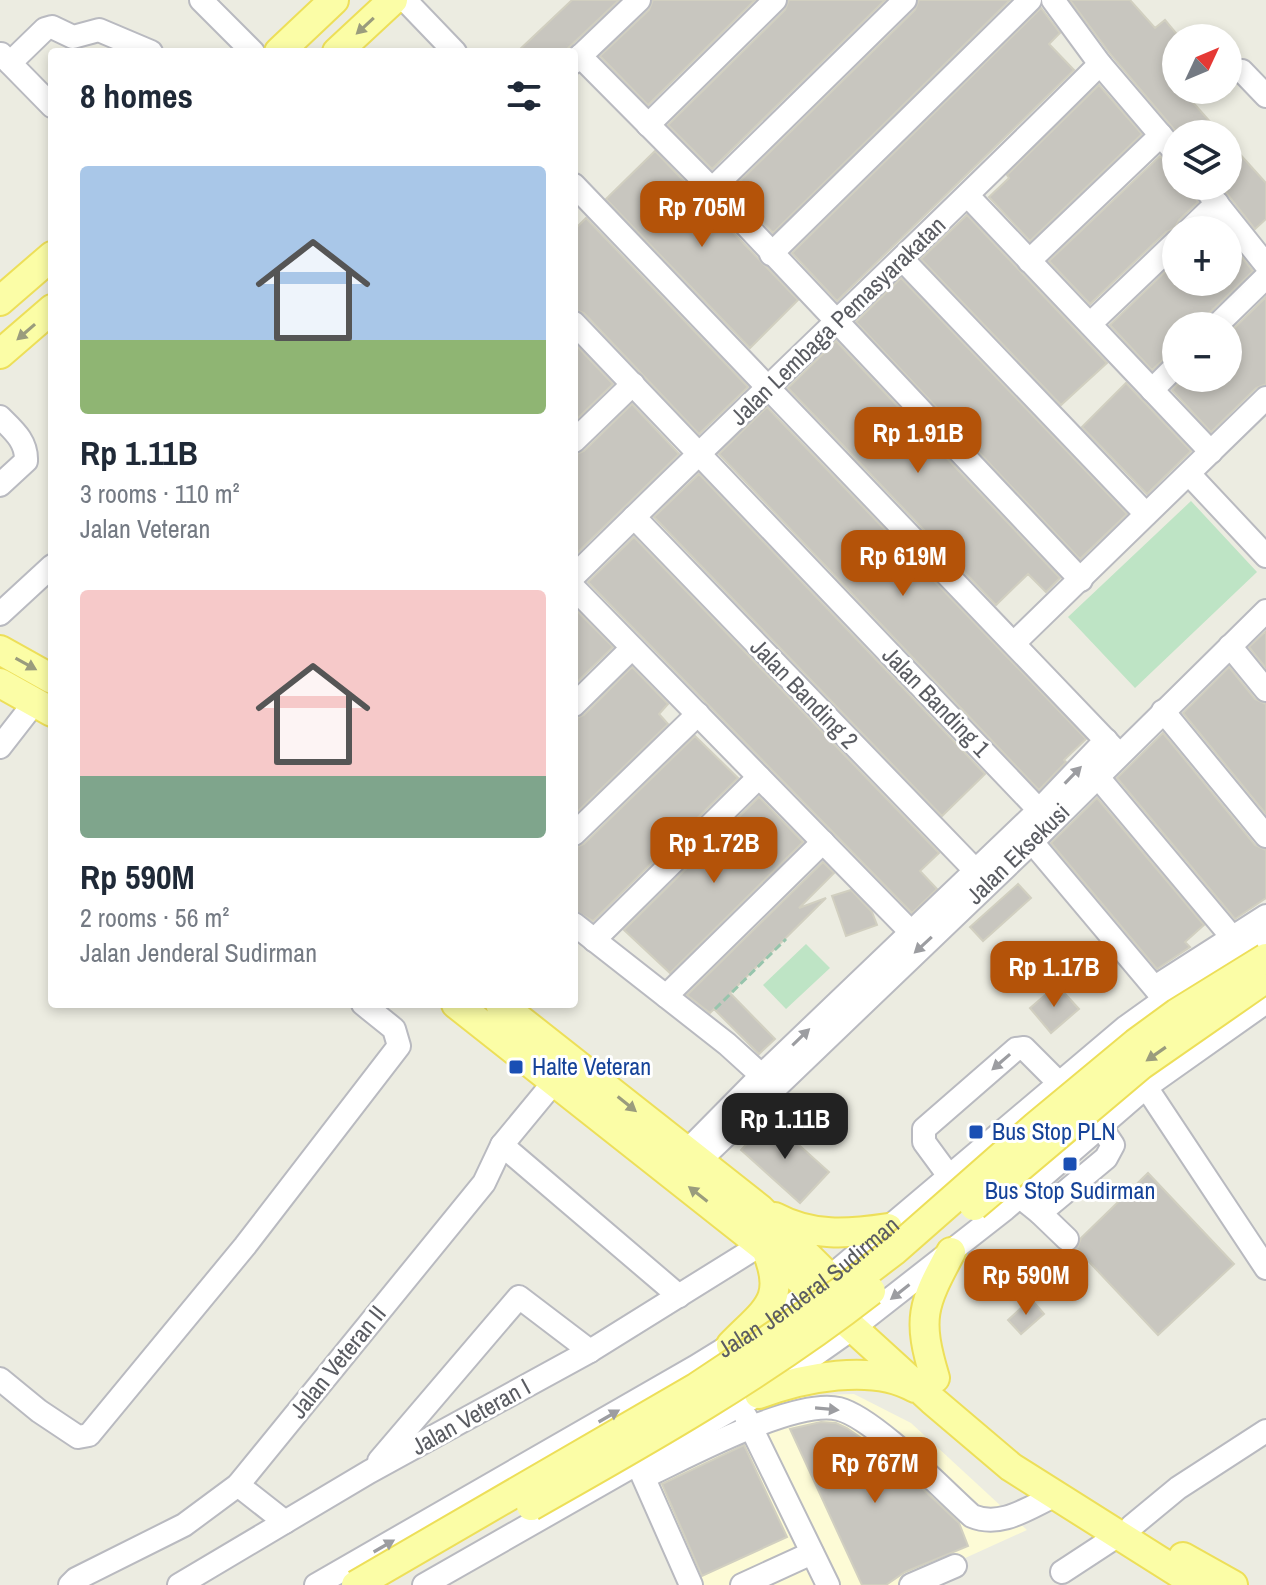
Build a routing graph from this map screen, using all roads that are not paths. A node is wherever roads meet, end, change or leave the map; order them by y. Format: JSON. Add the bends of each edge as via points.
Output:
{"nodes":[{"id":1,"x":201,"y":0,"type":"edge"},
{"id":2,"x":334,"y":0,"type":"edge"},
{"id":3,"x":393,"y":0,"type":"edge"},
{"id":4,"x":405,"y":0,"type":"edge"},
{"id":5,"x":639,"y":0,"type":"edge"},
{"id":6,"x":775,"y":0,"type":"edge"},
{"id":7,"x":905,"y":0,"type":"edge"},
{"id":8,"x":1030,"y":0,"type":"edge"},
{"id":9,"x":1053,"y":0,"type":"edge"},
{"id":10,"x":142,"y":48,"type":"edge"},
{"id":11,"x":249,"y":48,"type":"edge"},
{"id":12,"x":283,"y":48,"type":"edge"},
{"id":13,"x":341,"y":48,"type":"edge"},
{"id":14,"x":438,"y":48,"type":"edge"},
{"id":15,"x":451,"y":48,"type":"edge"},
{"id":16,"x":5,"y":58,"type":"edge"},
{"id":17,"x":578,"y":58,"type":"edge"},
{"id":18,"x":578,"y":60,"type":"edge"},
{"id":19,"x":1100,"y":64,"type":"junction"},
{"id":20,"x":1242,"y":71,"type":"dead end"},
{"id":21,"x":1266,"y":96,"type":"edge"},
{"id":22,"x":48,"y":102,"type":"edge"},
{"id":23,"x":648,"y":125,"type":"junction"},
{"id":24,"x":1161,"y":135,"type":"joint"},
{"id":25,"x":578,"y":189,"type":"edge"},
{"id":26,"x":712,"y":189,"type":"junction"},
{"id":27,"x":968,"y":196,"type":"junction"},
{"id":28,"x":1214,"y":200,"type":"edge"},
{"id":29,"x":771,"y":254,"type":"junction"},
{"id":30,"x":1162,"y":255,"type":"edge"},
{"id":31,"x":48,"y":259,"type":"edge"},
{"id":32,"x":902,"y":259,"type":"junction"},
{"id":33,"x":1029,"y":261,"type":"junction"},
{"id":34,"x":1266,"y":265,"type":"edge"},
{"id":35,"x":1266,"y":277,"type":"edge"},
{"id":36,"x":0,"y":301,"type":"edge"},
{"id":37,"x":48,"y":312,"type":"edge"},
{"id":38,"x":1230,"y":312,"type":"edge"},
{"id":39,"x":835,"y":321,"type":"junction"},
{"id":40,"x":1090,"y":324,"type":"junction"},
{"id":41,"x":578,"y":327,"type":"edge"},
{"id":42,"x":0,"y":354,"type":"edge"},
{"id":43,"x":1162,"y":380,"type":"edge"},
{"id":44,"x":633,"y":384,"type":"junction"},
{"id":45,"x":767,"y":386,"type":"junction"},
{"id":46,"x":1152,"y":390,"type":"junction"},
{"id":47,"x":1266,"y":398,"type":"edge"},
{"id":48,"x":0,"y":417,"type":"edge"},
{"id":49,"x":578,"y":437,"type":"edge"},
{"id":50,"x":1211,"y":452,"type":"junction"},
{"id":51,"x":699,"y":455,"type":"junction"},
{"id":52,"x":1189,"y":474,"type":"junction"},
{"id":53,"x":0,"y":485,"type":"edge"},
{"id":54,"x":1146,"y":514,"type":"junction"},
{"id":55,"x":634,"y":517,"type":"junction"},
{"id":56,"x":1266,"y":556,"type":"edge"},
{"id":57,"x":48,"y":570,"type":"edge"},
{"id":58,"x":578,"y":572,"type":"edge"},
{"id":59,"x":1081,"y":580,"type":"junction"},
{"id":60,"x":578,"y":592,"type":"edge"},
{"id":61,"x":1266,"y":611,"type":"edge"},
{"id":62,"x":0,"y":614,"type":"edge"},
{"id":63,"x":1014,"y":643,"type":"junction"},
{"id":64,"x":1230,"y":646,"type":"junction"},
{"id":65,"x":632,"y":648,"type":"junction"},
{"id":66,"x":0,"y":650,"type":"edge"},
{"id":67,"x":48,"y":677,"type":"edge"},
{"id":68,"x":0,"y":683,"type":"edge"},
{"id":69,"x":1266,"y":690,"type":"edge"},
{"id":70,"x":578,"y":701,"type":"edge"},
{"id":71,"x":43,"y":707,"type":"edge"},
{"id":72,"x":1163,"y":711,"type":"junction"},
{"id":73,"x":698,"y":714,"type":"junction"},
{"id":74,"x":0,"y":747,"type":"edge"},
{"id":75,"x":1113,"y":747,"type":"junction"},
{"id":76,"x":1097,"y":776,"type":"junction"},
{"id":77,"x":759,"y":777,"type":"junction"},
{"id":78,"x":1039,"y":810,"type":"junction"},
{"id":79,"x":578,"y":830,"type":"edge"},
{"id":80,"x":1266,"y":836,"type":"edge"},
{"id":81,"x":823,"y":842,"type":"junction"},
{"id":82,"x":1032,"y":842,"type":"junction"},
{"id":83,"x":975,"y":870,"type":"junction"},
{"id":84,"x":1266,"y":916,"type":"edge"},
{"id":85,"x":578,"y":927,"type":"edge"},
{"id":86,"x":911,"y":932,"type":"junction"},
{"id":87,"x":1232,"y":937,"type":"junction"},
{"id":88,"x":1266,"y":937,"type":"edge"},
{"id":89,"x":594,"y":940,"type":"junction"},
{"id":90,"x":1266,"y":958,"type":"edge"},
{"id":91,"x":1266,"y":978,"type":"edge"},
{"id":92,"x":1160,"y":993,"type":"junction"},
{"id":93,"x":666,"y":996,"type":"junction"},
{"id":94,"x":1266,"y":1002,"type":"edge"},
{"id":95,"x":368,"y":1008,"type":"edge"},
{"id":96,"x":468,"y":1008,"type":"edge"},
{"id":97,"x":505,"y":1020,"type":"edge"},
{"id":98,"x":768,"y":1080,"type":"junction"},
{"id":99,"x":554,"y":1082,"type":"junction"},
{"id":100,"x":1059,"y":1083,"type":"junction"},
{"id":101,"x":1146,"y":1087,"type":"junction"},
{"id":102,"x":1101,"y":1127,"type":"junction"},
{"id":103,"x":502,"y":1145,"type":"junction"},
{"id":104,"x":693,"y":1156,"type":"junction"},
{"id":105,"x":957,"y":1170,"type":"junction"},
{"id":106,"x":1012,"y":1202,"type":"junction"},
{"id":107,"x":760,"y":1209,"type":"junction"},
{"id":108,"x":1040,"y":1213,"type":"junction"},
{"id":109,"x":888,"y":1228,"type":"junction"},
{"id":110,"x":1067,"y":1239,"type":"dead end"},
{"id":111,"x":763,"y":1246,"type":"junction"},
{"id":112,"x":951,"y":1252,"type":"junction"},
{"id":113,"x":1266,"y":1268,"type":"edge"},
{"id":114,"x":821,"y":1284,"type":"junction"},
{"id":115,"x":679,"y":1296,"type":"junction"},
{"id":116,"x":861,"y":1322,"type":"junction"},
{"id":117,"x":722,"y":1350,"type":"junction"},
{"id":118,"x":590,"y":1351,"type":"junction"},
{"id":119,"x":0,"y":1379,"type":"edge"},
{"id":120,"x":933,"y":1389,"type":"junction"},
{"id":121,"x":750,"y":1399,"type":"junction"},
{"id":122,"x":752,"y":1428,"type":"junction"},
{"id":123,"x":1266,"y":1431,"type":"edge"},
{"id":124,"x":641,"y":1470,"type":"junction"},
{"id":125,"x":369,"y":1472,"type":"junction"},
{"id":126,"x":238,"y":1485,"type":"junction"},
{"id":127,"x":1054,"y":1496,"type":"junction"},
{"id":128,"x":285,"y":1522,"type":"junction"},
{"id":129,"x":1125,"y":1531,"type":"junction"},
{"id":130,"x":812,"y":1553,"type":"junction"},
{"id":131,"x":955,"y":1566,"type":"dead end"},
{"id":132,"x":1062,"y":1572,"type":"dead end"},
{"id":133,"x":70,"y":1585,"type":"edge"},
{"id":134,"x":179,"y":1585,"type":"edge"},
{"id":135,"x":316,"y":1585,"type":"edge"},
{"id":136,"x":356,"y":1585,"type":"edge"},
{"id":137,"x":393,"y":1585,"type":"edge"},
{"id":138,"x":424,"y":1585,"type":"edge"},
{"id":139,"x":691,"y":1585,"type":"edge"},
{"id":140,"x":742,"y":1585,"type":"edge"},
{"id":141,"x":828,"y":1585,"type":"edge"},
{"id":142,"x":911,"y":1585,"type":"edge"},
{"id":143,"x":1198,"y":1585,"type":"edge"},
{"id":144,"x":1233,"y":1585,"type":"edge"}],
"edges":[{"from":1,"to":11,"type":"street"},
{"from":2,"to":12,"type":"main road"},
{"from":3,"to":13,"type":"main road","one_way":true},
{"from":3,"to":14,"type":"street"},
{"from":4,"to":15,"type":"street"},
{"from":5,"to":17,"type":"street"},
{"from":6,"to":23,"type":"street"},
{"from":7,"to":26,"type":"street"},
{"from":8,"to":29,"type":"street"},
{"from":9,"to":19,"type":"street"},
{"from":10,"to":16,"type":"street","via":[[99,30],[73,37],[52,27]]},
{"from":16,"to":22,"type":"street"},
{"from":18,"to":23,"type":"street"},
{"from":19,"to":24,"type":"street"},
{"from":19,"to":27,"type":"street","name":"Jalan Lembaga Pemasyarakatan"},
{"from":20,"to":21,"type":"street"},
{"from":23,"to":26,"type":"street"},
{"from":24,"to":33,"type":"street"},
{"from":25,"to":45,"type":"street"},
{"from":26,"to":29,"type":"street"},
{"from":27,"to":32,"type":"street","name":"Jalan Lembaga Pemasyarakatan"},
{"from":27,"to":33,"type":"street"},
{"from":28,"to":34,"type":"street"},
{"from":29,"to":39,"type":"street"},
{"from":30,"to":40,"type":"street"},
{"from":31,"to":36,"type":"main road"},
{"from":32,"to":39,"type":"street","name":"Jalan Lembaga Pemasyarakatan"},
{"from":32,"to":54,"type":"street"},
{"from":33,"to":40,"type":"street"},
{"from":35,"to":38,"type":"street"},
{"from":37,"to":42,"type":"main road","one_way":true},
{"from":39,"to":45,"type":"street","name":"Jalan Lembaga Pemasyarakatan"},
{"from":39,"to":59,"type":"street"},
{"from":40,"to":46,"type":"street"},
{"from":41,"to":44,"type":"street","name":"Jalan Banding 1"},
{"from":43,"to":46,"type":"street"},
{"from":44,"to":49,"type":"street"},
{"from":44,"to":51,"type":"street","name":"Jalan Banding 1"},
{"from":45,"to":51,"type":"street","name":"Jalan Lembaga Pemasyarakatan"},
{"from":45,"to":63,"type":"street"},
{"from":46,"to":50,"type":"street"},
{"from":47,"to":50,"type":"street"},
{"from":48,"to":53,"type":"street","via":[[26,453],[26,461]]},
{"from":50,"to":52,"type":"street"},
{"from":51,"to":55,"type":"street","name":"Jalan Lembaga Pemasyarakatan"},
{"from":51,"to":78,"type":"street","name":"Jalan Banding 1"},
{"from":52,"to":54,"type":"street"},
{"from":52,"to":56,"type":"street"},
{"from":54,"to":59,"type":"street"},
{"from":55,"to":58,"type":"street","name":"Jalan Lembaga Pemasyarakatan"},
{"from":55,"to":83,"type":"street","name":"Jalan Banding 2"},
{"from":57,"to":62,"type":"street"},
{"from":59,"to":63,"type":"street"},
{"from":60,"to":65,"type":"street"},
{"from":61,"to":64,"type":"street","name":"Jalan Eksekusi"},
{"from":63,"to":75,"type":"street"},
{"from":64,"to":69,"type":"street"},
{"from":64,"to":72,"type":"street","name":"Jalan Eksekusi"},
{"from":65,"to":70,"type":"street"},
{"from":65,"to":73,"type":"street"},
{"from":66,"to":67,"type":"main road","one_way":true},
{"from":68,"to":71,"type":"main road"},
{"from":71,"to":74,"type":"street"},
{"from":72,"to":75,"type":"street","name":"Jalan Eksekusi"},
{"from":72,"to":80,"type":"street"},
{"from":73,"to":77,"type":"street"},
{"from":73,"to":79,"type":"street"},
{"from":75,"to":76,"type":"street","name":"Jalan Eksekusi"},
{"from":78,"to":75,"type":"street","name":"Jalan Eksekusi","one_way":true},
{"from":76,"to":82,"type":"street","name":"Jalan Eksekusi"},
{"from":76,"to":87,"type":"street"},
{"from":77,"to":81,"type":"street"},
{"from":77,"to":89,"type":"street"},
{"from":78,"to":83,"type":"street","name":"Jalan Eksekusi"},
{"from":81,"to":86,"type":"street"},
{"from":81,"to":93,"type":"street"},
{"from":82,"to":92,"type":"street"},
{"from":82,"to":98,"type":"street","name":"Jalan Eksekusi","one_way":true},
{"from":83,"to":86,"type":"street","name":"Jalan Eksekusi"},
{"from":84,"to":87,"type":"street"},
{"from":85,"to":89,"type":"street"},
{"from":98,"to":86,"type":"street","name":"Jalan Eksekusi","one_way":true},
{"from":87,"to":92,"type":"street"},
{"from":88,"to":92,"type":"street","name":"Jalan Jenderal Sudirman","via":[[1186,984]]},
{"from":89,"to":93,"type":"street"},
{"from":90,"to":136,"type":"main road","name":"Jalan Jenderal Sudirman","bridge":true,"via":[[1136,1043],[840,1292],[697,1387]]},
{"from":91,"to":137,"type":"main road","name":"Jalan Jenderal Sudirman","one_way":true,"bridge":true,"via":[[1141,1065],[832,1322],[698,1411]]},
{"from":92,"to":100,"type":"street","name":"Jalan Jenderal Sudirman"},
{"from":93,"to":98,"type":"street"},
{"from":94,"to":101,"type":"street"},
{"from":95,"to":119,"type":"street","via":[[394,1029],[399,1046],[245,1246],[89,1435],[78,1437]]},
{"from":96,"to":97,"type":"main road"},
{"from":97,"to":99,"type":"main road"},
{"from":97,"to":104,"type":"main road","one_way":true},
{"from":98,"to":104,"type":"street","name":"Jalan Eksekusi"},
{"from":99,"to":103,"type":"street","name":"Jalan Veteran II"},
{"from":111,"to":99,"type":"main road","one_way":true},
{"from":100,"to":105,"type":"street","name":"Jalan Jenderal Sudirman"},
{"from":100,"to":105,"type":"street","one_way":true,"via":[[1024,1048],[1016,1049],[924,1129],[924,1142]]},
{"from":101,"to":102,"type":"street"},
{"from":101,"to":113,"type":"street"},
{"from":102,"to":106,"type":"street"},
{"from":102,"to":108,"type":"street","via":[[1113,1145],[1106,1158]]},
{"from":103,"to":115,"type":"street"},
{"from":103,"to":126,"type":"street","name":"Jalan Veteran II","via":[[484,1183]]},
{"from":104,"to":107,"type":"main road"},
{"from":105,"to":106,"type":"street","via":[[968,1194],[986,1207]]},
{"from":105,"to":109,"type":"street","name":"Jalan Jenderal Sudirman"},
{"from":106,"to":108,"type":"street"},
{"from":106,"to":112,"type":"street"},
{"from":107,"to":109,"type":"main road","via":[[785,1223],[823,1233]]},
{"from":107,"to":114,"type":"main road"},
{"from":108,"to":110,"type":"street"},
{"from":109,"to":114,"type":"street","name":"Jalan Jenderal Sudirman"},
{"from":111,"to":114,"type":"main road"},
{"from":111,"to":115,"type":"street","name":"Jalan Veteran I"},
{"from":111,"to":117,"type":"main road","via":[[775,1269],[774,1295]]},
{"from":112,"to":116,"type":"street","one_way":true},
{"from":112,"to":120,"type":"main road","via":[[929,1295],[923,1329]]},
{"from":114,"to":116,"type":"main road"},
{"from":114,"to":117,"type":"street","name":"Jalan Jenderal Sudirman"},
{"from":115,"to":118,"type":"street","name":"Jalan Veteran I"},
{"from":116,"to":120,"type":"main road"},
{"from":116,"to":121,"type":"street"},
{"from":117,"to":121,"type":"street"},
{"from":135,"to":117,"type":"street","name":"Jalan Jenderal Sudirman","one_way":true},
{"from":118,"to":125,"type":"street","name":"Jalan Veteran I"},
{"from":118,"to":125,"type":"street","via":[[519,1297]]},
{"from":120,"to":121,"type":"main road","via":[[831,1375],[789,1382]]},
{"from":120,"to":127,"type":"main road","via":[[1011,1467]]},
{"from":120,"to":129,"type":"main road"},
{"from":121,"to":122,"type":"street"},
{"from":121,"to":124,"type":"street"},
{"from":122,"to":124,"type":"street"},
{"from":122,"to":127,"type":"street","one_way":true,"via":[[814,1408],[839,1409],[867,1423],[972,1516],[985,1521],[997,1521]]},
{"from":122,"to":130,"type":"street"},
{"from":123,"to":129,"type":"street","via":[[1178,1488]]},
{"from":124,"to":138,"type":"street"},
{"from":124,"to":139,"type":"street"},
{"from":125,"to":128,"type":"street","name":"Jalan Veteran I"},
{"from":126,"to":128,"type":"street"},
{"from":126,"to":133,"type":"street","name":"Jalan Veteran II","via":[[184,1525]]},
{"from":127,"to":129,"type":"main road"},
{"from":128,"to":134,"type":"street","name":"Jalan Veteran I"},
{"from":129,"to":132,"type":"street"},
{"from":129,"to":143,"type":"main road"},
{"from":129,"to":144,"type":"main road"},
{"from":130,"to":140,"type":"street"},
{"from":130,"to":141,"type":"street"},
{"from":131,"to":142,"type":"street"}]}
